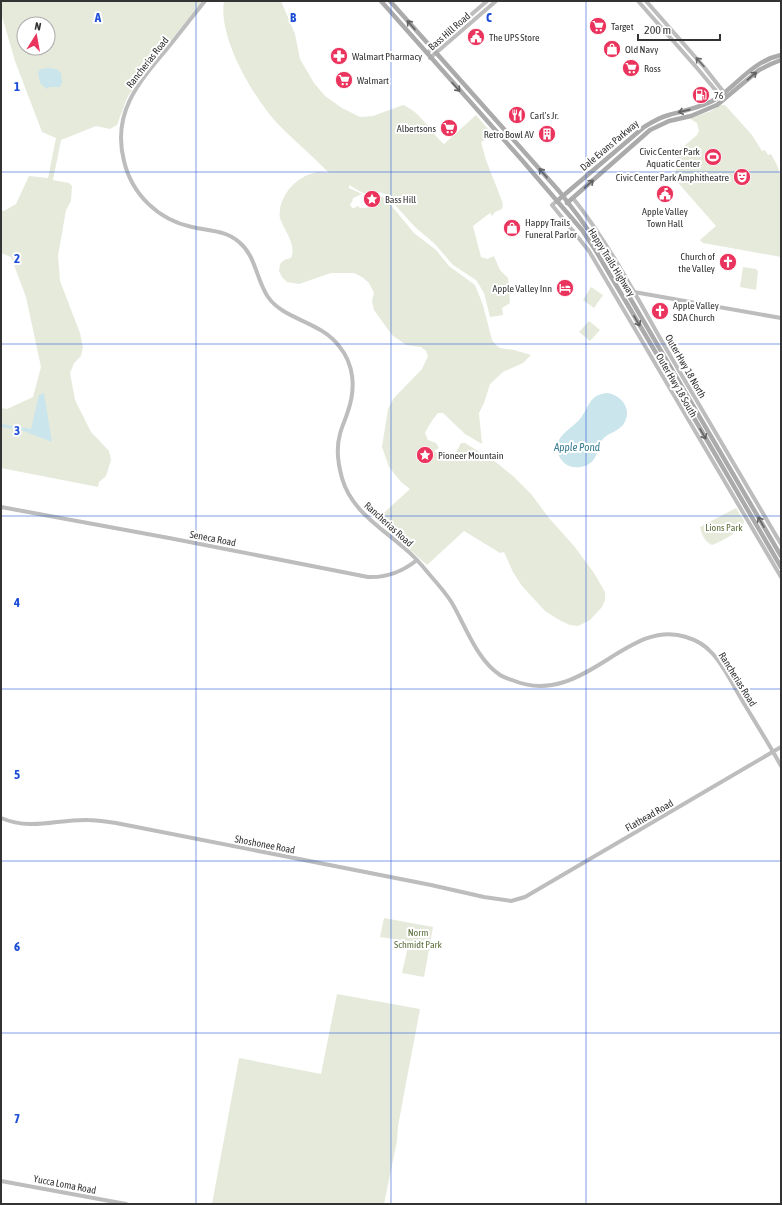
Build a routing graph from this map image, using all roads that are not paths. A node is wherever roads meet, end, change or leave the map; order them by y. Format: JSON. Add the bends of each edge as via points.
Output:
{"nodes":[{"id":1,"x":206,"y":1,"type":"edge"},
{"id":2,"x":381,"y":1,"type":"edge"},
{"id":3,"x":390,"y":1,"type":"edge"},
{"id":4,"x":487,"y":1,"type":"edge"},
{"id":5,"x":496,"y":1,"type":"edge"},
{"id":6,"x":638,"y":1,"type":"edge"},
{"id":7,"x":646,"y":1,"type":"edge"},
{"id":8,"x":432,"y":49,"type":"junction"},
{"id":9,"x":427,"y":53,"type":"junction"},
{"id":10,"x":436,"y":54,"type":"junction"},
{"id":11,"x":781,"y":55,"type":"edge"},
{"id":12,"x":430,"y":58,"type":"junction"},
{"id":13,"x":781,"y":60,"type":"edge"},
{"id":14,"x":724,"y":92,"type":"junction"},
{"id":15,"x":724,"y":98,"type":"junction"},
{"id":16,"x":563,"y":196,"type":"junction"},
{"id":17,"x":573,"y":198,"type":"junction"},
{"id":18,"x":557,"y":200,"type":"junction"},
{"id":19,"x":568,"y":202,"type":"junction"},
{"id":20,"x":563,"y":207,"type":"junction"},
{"id":21,"x":558,"y":211,"type":"junction"},
{"id":22,"x":634,"y":292,"type":"junction"},
{"id":23,"x":781,"y":318,"type":"edge"},
{"id":24,"x":1,"y":507,"type":"edge"},
{"id":25,"x":781,"y":544,"type":"edge"},
{"id":26,"x":781,"y":556,"type":"edge"},
{"id":27,"x":418,"y":560,"type":"junction"},
{"id":28,"x":781,"y":567,"type":"edge"},
{"id":29,"x":781,"y":577,"type":"edge"},
{"id":30,"x":781,"y":747,"type":"edge"},
{"id":31,"x":773,"y":752,"type":"junction"},
{"id":32,"x":781,"y":766,"type":"edge"},
{"id":33,"x":1,"y":818,"type":"edge"},
{"id":34,"x":525,"y":897,"type":"joint"},
{"id":35,"x":1,"y":1181,"type":"edge"},
{"id":36,"x":126,"y":1204,"type":"edge"}],
"edges":[{"from":1,"to":27,"type":"street","name":"Rancherias Road","via":[[144,75],[128,102],[120,136],[128,176],[148,204],[169,219],[190,226],[220,231],[243,244],[253,259],[268,298],[285,312],[330,335],[341,348],[349,361],[353,393],[339,436],[343,482],[360,511]]},
{"from":2,"to":9,"type":"main road","name":"Happy Trails Highway"},
{"from":8,"to":3,"type":"main road","name":"Happy Trails Highway","one_way":true},
{"from":4,"to":8,"type":"street","name":"Bass Hill Road"},
{"from":5,"to":10,"type":"street","name":"Bass Hill Road"},
{"from":6,"to":15,"type":"street"},
{"from":14,"to":7,"type":"street","one_way":true},
{"from":8,"to":9,"type":"street","name":"Bass Hill Road"},
{"from":8,"to":10,"type":"main road","name":"Happy Trails Highway"},
{"from":9,"to":12,"type":"main road","name":"Happy Trails Highway"},
{"from":10,"to":12,"type":"street","name":"Bass Hill Road"},
{"from":16,"to":10,"type":"main road","name":"Happy Trails Highway","one_way":true},
{"from":11,"to":14,"type":"main road","name":"Dale Evans Parkway","via":[[762,61]]},
{"from":12,"to":18,"type":"main road","name":"Happy Trails Highway","one_way":true},
{"from":15,"to":13,"type":"main road","name":"Dale Evans Parkway","one_way":true,"via":[[759,70]]},
{"from":14,"to":15,"type":"main road","name":"Dale Evans Parkway"},
{"from":15,"to":16,"type":"main road","name":"Dale Evans Parkway","one_way":true,"via":[[695,109],[664,116],[644,127]]},
{"from":17,"to":15,"type":"main road","name":"Dale Evans Parkway","one_way":true,"via":[[650,130],[669,121],[701,112]]},
{"from":16,"to":18,"type":"main road","name":"Dale Evans Parkway"},
{"from":16,"to":19,"type":"main road","name":"Happy Trails Highway"},
{"from":17,"to":19,"type":"main road","name":"Dale Evans Parkway"},
{"from":17,"to":22,"type":"street","name":"Outer Hwy 18 North","via":[[606,242]]},
{"from":18,"to":20,"type":"main road","name":"Happy Trails Highway"},
{"from":18,"to":21,"type":"street","name":"Outer Hwy 18 South","via":[[552,205]]},
{"from":19,"to":20,"type":"main road","name":"Dale Evans Parkway"},
{"from":26,"to":19,"type":"main road","name":"Happy Trails Highway","one_way":true,"via":[[602,250]]},
{"from":20,"to":21,"type":"street"},
{"from":20,"to":28,"type":"main road","name":"Happy Trails Highway","one_way":true,"via":[[596,251]]},
{"from":21,"to":29,"type":"street","name":"Outer Hwy 18 South","via":[[589,251]]},
{"from":22,"to":23,"type":"street"},
{"from":22,"to":25,"type":"street","name":"Outer Hwy 18 North"},
{"from":24,"to":27,"type":"street","name":"Seneca Road","via":[[368,577],[395,574]]},
{"from":27,"to":31,"type":"street","name":"Rancherias Road","via":[[450,599],[484,661],[501,676],[537,687],[557,685],[581,675],[652,636],[677,634],[696,640],[711,652]]},
{"from":30,"to":31,"type":"street","name":"Flathead Road"},
{"from":31,"to":32,"type":"street","name":"Rancherias Road"},
{"from":31,"to":34,"type":"street","name":"Flathead Road"},
{"from":33,"to":34,"type":"street","name":"Shoshonee Road","via":[[11,822],[38,825],[88,820],[116,824],[484,897],[512,901]]},
{"from":35,"to":36,"type":"street","name":"Yucca Loma Road"}]}
